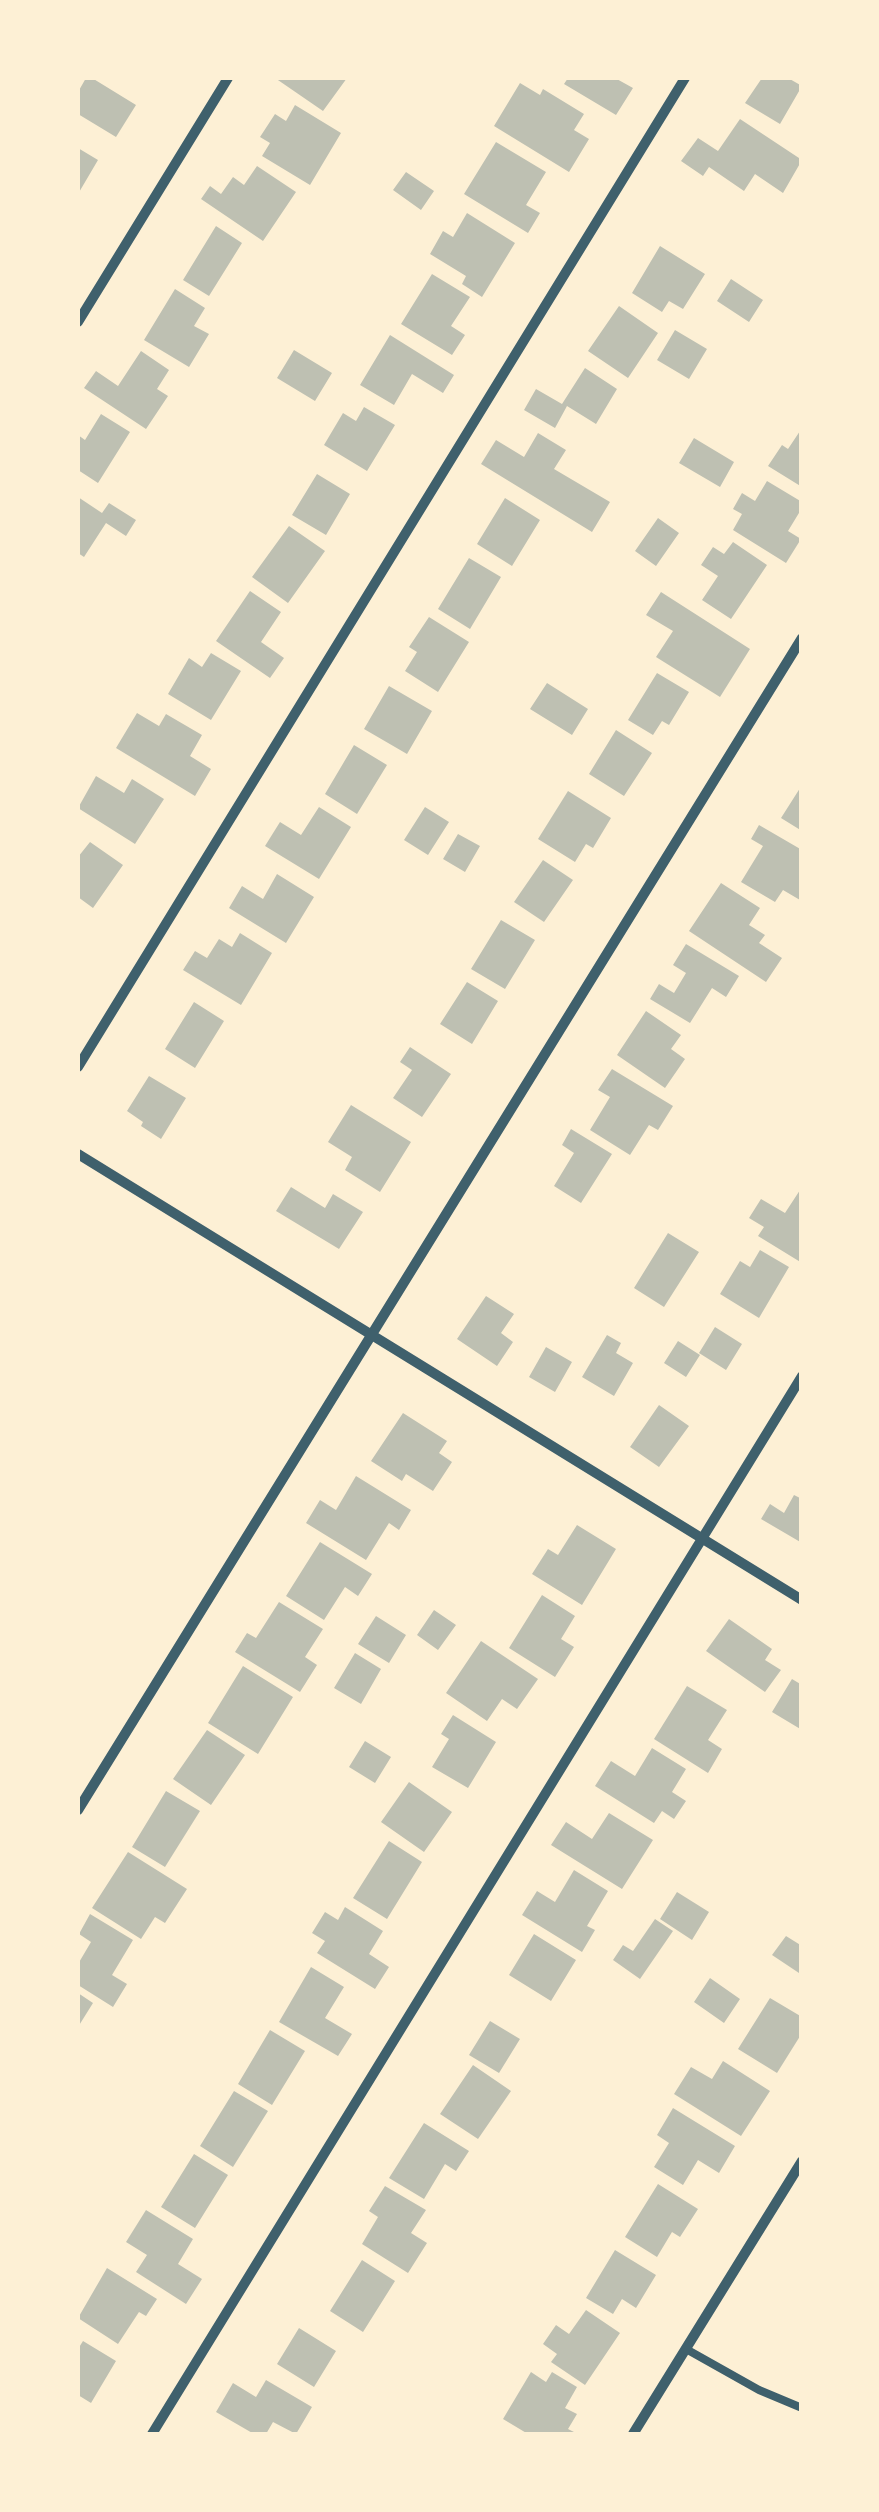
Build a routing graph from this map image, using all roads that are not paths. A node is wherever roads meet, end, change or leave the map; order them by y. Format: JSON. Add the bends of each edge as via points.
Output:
{"nodes":[{"id":1,"x":228,"y":78,"type":"edge"},
{"id":2,"x":684,"y":78,"type":"edge"},
{"id":3,"x":78,"y":322,"type":"edge"},
{"id":4,"x":802,"y":638,"type":"edge"},
{"id":5,"x":78,"y":1067,"type":"edge"},
{"id":6,"x":78,"y":1154,"type":"edge"},
{"id":7,"x":370,"y":1334,"type":"junction"},
{"id":8,"x":802,"y":1376,"type":"edge"},
{"id":9,"x":702,"y":1538,"type":"junction"},
{"id":10,"x":802,"y":1600,"type":"edge"},
{"id":11,"x":78,"y":1810,"type":"edge"},
{"id":12,"x":802,"y":2161,"type":"edge"},
{"id":13,"x":686,"y":2349,"type":"junction"},
{"id":14,"x":802,"y":2408,"type":"edge"},
{"id":15,"x":152,"y":2434,"type":"edge"},
{"id":16,"x":634,"y":2434,"type":"edge"}],
"edges":[{"from":1,"to":3,"type":"street"},
{"from":2,"to":5,"type":"street"},
{"from":4,"to":7,"type":"street"},
{"from":6,"to":7,"type":"street"},
{"from":7,"to":9,"type":"street"},
{"from":7,"to":11,"type":"street"},
{"from":8,"to":9,"type":"street"},
{"from":9,"to":10,"type":"street"},
{"from":9,"to":15,"type":"street"},
{"from":12,"to":13,"type":"street"},
{"from":13,"to":14,"type":"lane"},
{"from":13,"to":16,"type":"street"}]}
